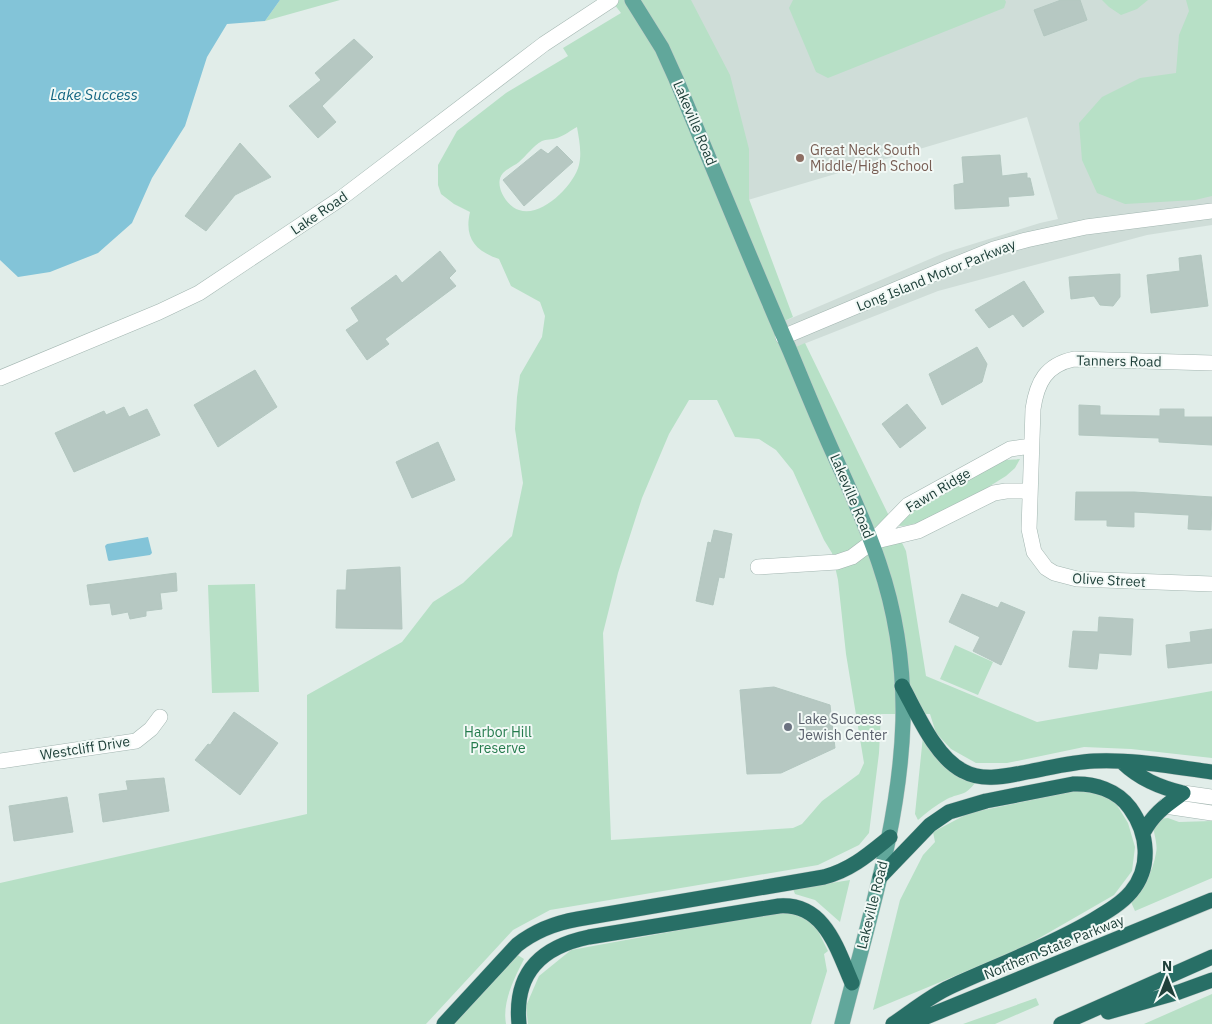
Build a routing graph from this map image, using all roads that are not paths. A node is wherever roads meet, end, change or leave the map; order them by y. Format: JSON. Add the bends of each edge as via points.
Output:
{"nodes":[{"id":1,"x":611,"y":0,"type":"edge"},
{"id":2,"x":632,"y":0,"type":"edge"},
{"id":3,"x":1212,"y":211,"type":"edge"},
{"id":4,"x":784,"y":337,"type":"junction"},
{"id":5,"x":1212,"y":363,"type":"edge"},
{"id":6,"x":0,"y":378,"type":"edge"},
{"id":7,"x":1031,"y":446,"type":"junction"},
{"id":8,"x":1030,"y":491,"type":"junction"},
{"id":9,"x":872,"y":542,"type":"junction"},
{"id":10,"x":758,"y":567,"type":"dead end"},
{"id":11,"x":1212,"y":584,"type":"edge"},
{"id":12,"x":902,"y":686,"type":"junction"},
{"id":13,"x":160,"y":717,"type":"dead end"},
{"id":14,"x":0,"y":761,"type":"edge"},
{"id":15,"x":1122,"y":762,"type":"junction"},
{"id":16,"x":1212,"y":772,"type":"edge"},
{"id":17,"x":1183,"y":793,"type":"junction"},
{"id":18,"x":1212,"y":797,"type":"edge"},
{"id":19,"x":1165,"y":806,"type":"junction"},
{"id":20,"x":1212,"y":812,"type":"edge"},
{"id":21,"x":1143,"y":833,"type":"junction"},
{"id":22,"x":890,"y":837,"type":"junction"},
{"id":23,"x":880,"y":877,"type":"junction"},
{"id":24,"x":1212,"y":900,"type":"edge"},
{"id":25,"x":1212,"y":957,"type":"edge"},
{"id":26,"x":1212,"y":980,"type":"edge"},
{"id":27,"x":852,"y":983,"type":"junction"},
{"id":28,"x":843,"y":1019,"type":"edge"},
{"id":29,"x":444,"y":1024,"type":"edge"},
{"id":30,"x":519,"y":1024,"type":"edge"},
{"id":31,"x":893,"y":1024,"type":"edge"},
{"id":32,"x":909,"y":1024,"type":"edge"},
{"id":33,"x":1062,"y":1024,"type":"edge"}],
"edges":[{"from":1,"to":6,"type":"street","name":"Lake Road","via":[[544,44],[340,199],[199,293]]},
{"from":2,"to":4,"type":"main road","name":"Lakeville Road","via":[[662,48],[676,79]]},
{"from":3,"to":4,"type":"street","name":"Long Island Motor Parkway","via":[[1086,227],[994,249]]},
{"from":4,"to":9,"type":"main road","name":"Lakeville Road"},
{"from":5,"to":7,"type":"street","name":"Tanners Road","via":[[1086,358],[1064,361],[1048,372],[1037,389]]},
{"from":7,"to":8,"type":"street","name":"Olive Street"},
{"from":7,"to":9,"type":"street","name":"Fawn Ridge","via":[[1010,449],[908,505]]},
{"from":8,"to":9,"type":"street","name":"Fawn Ridge","via":[[994,493],[918,531]]},
{"from":8,"to":11,"type":"street","name":"Olive Street","via":[[1029,528],[1034,552],[1054,573],[1077,579]]},
{"from":9,"to":10,"type":"street","via":[[852,558],[836,562]]},
{"from":9,"to":12,"type":"main road","name":"Lakeville Road","via":[[893,615]]},
{"from":12,"to":15,"type":"highway","via":[[941,752],[954,765],[971,774],[995,777],[1083,762]]},
{"from":12,"to":22,"type":"main road","name":"Lakeville Road","via":[[901,753]]},
{"from":13,"to":14,"type":"street","name":"Westcliff Drive","via":[[136,741]]},
{"from":15,"to":16,"type":"highway"},
{"from":15,"to":17,"type":"highway","via":[[1150,783]]},
{"from":17,"to":18,"type":"street"},
{"from":17,"to":19,"type":"highway"},
{"from":19,"to":20,"type":"street"},
{"from":19,"to":21,"type":"highway","via":[[1152,817]]},
{"from":21,"to":23,"type":"highway","via":[[1128,805],[1110,791],[1092,785],[1073,784],[986,801],[950,812],[926,828]]},
{"from":21,"to":31,"type":"highway","via":[[1142,873],[1125,898],[1062,937],[948,988]]},
{"from":22,"to":23,"type":"main road","name":"Lakeville Road"},
{"from":22,"to":29,"type":"highway","via":[[857,863],[824,878],[550,925],[518,945]]},
{"from":23,"to":27,"type":"main road","name":"Lakeville Road"},
{"from":24,"to":32,"type":"highway","name":"Northern State Parkway"},
{"from":25,"to":33,"type":"highway"},
{"from":26,"to":33,"type":"highway"},
{"from":27,"to":28,"type":"main road","name":"Lakeville Road"},
{"from":27,"to":30,"type":"highway","via":[[832,939],[814,915],[798,907],[779,906],[589,937],[560,945],[540,959],[525,978],[520,995]]}]}
